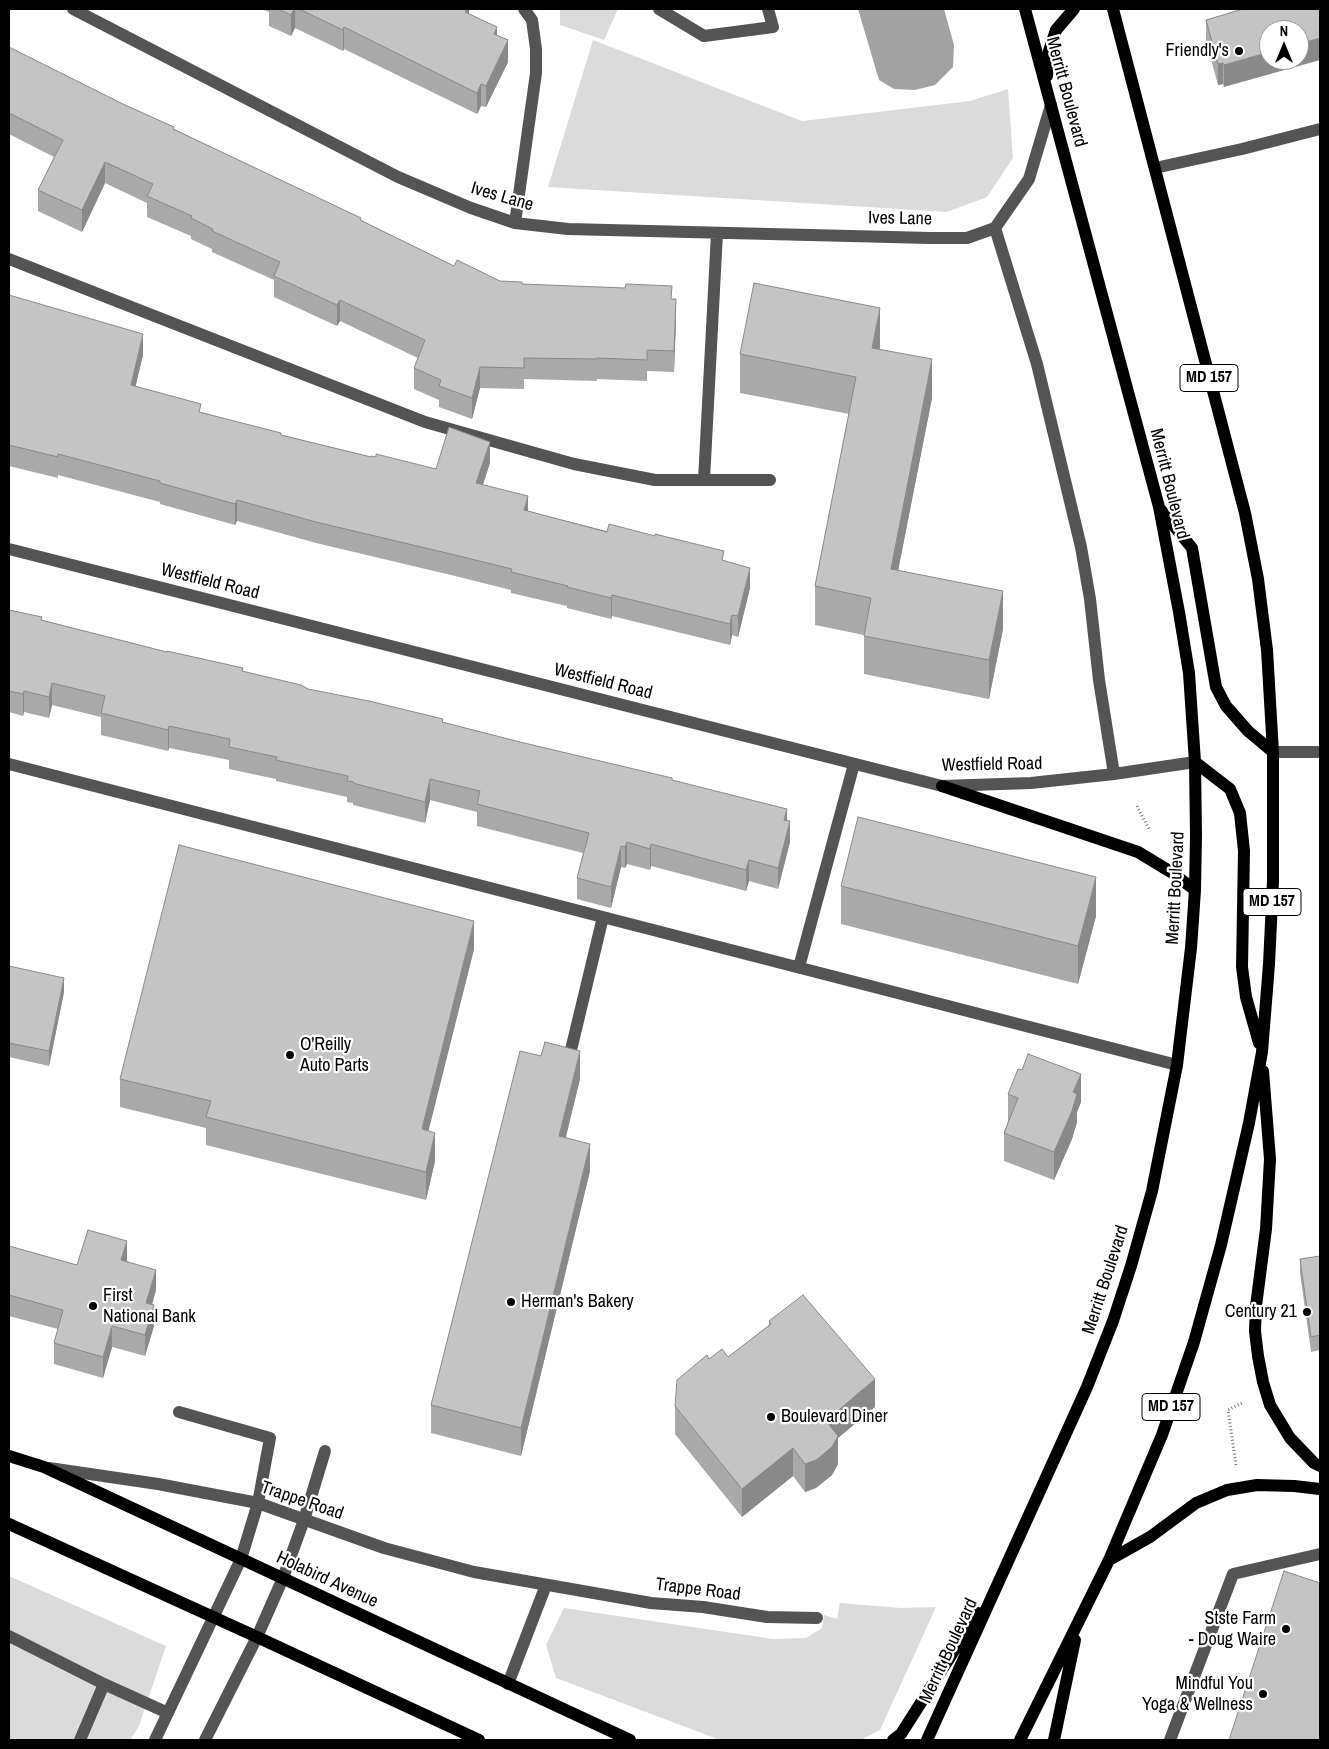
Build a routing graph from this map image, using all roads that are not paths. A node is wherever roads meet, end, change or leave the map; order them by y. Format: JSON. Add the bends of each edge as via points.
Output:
{"nodes":[{"id":1,"x":73,"y":9,"type":"edge"},
{"id":2,"x":524,"y":9,"type":"edge"},
{"id":3,"x":659,"y":9,"type":"edge"},
{"id":4,"x":768,"y":9,"type":"edge"},
{"id":5,"x":1026,"y":9,"type":"edge"},
{"id":6,"x":1074,"y":9,"type":"edge"},
{"id":7,"x":1113,"y":9,"type":"edge"},
{"id":8,"x":1046,"y":86,"type":"junction"},
{"id":9,"x":1051,"y":105,"type":"junction"},
{"id":10,"x":1320,"y":129,"type":"edge"},
{"id":11,"x":1156,"y":168,"type":"junction"},
{"id":12,"x":515,"y":223,"type":"junction"},
{"id":13,"x":995,"y":228,"type":"junction"},
{"id":14,"x":717,"y":233,"type":"junction"},
{"id":15,"x":9,"y":259,"type":"edge"},
{"id":16,"x":704,"y":480,"type":"junction"},
{"id":17,"x":770,"y":480,"type":"dead end"},
{"id":18,"x":1159,"y":507,"type":"junction"},
{"id":19,"x":9,"y":549,"type":"edge"},
{"id":20,"x":1273,"y":752,"type":"junction"},
{"id":21,"x":1320,"y":752,"type":"edge"},
{"id":22,"x":1195,"y":762,"type":"junction"},
{"id":23,"x":9,"y":764,"type":"edge"},
{"id":24,"x":854,"y":764,"type":"junction"},
{"id":25,"x":1114,"y":774,"type":"junction"},
{"id":26,"x":942,"y":786,"type":"junction"},
{"id":27,"x":1195,"y":890,"type":"junction"},
{"id":28,"x":603,"y":917,"type":"junction"},
{"id":29,"x":799,"y":967,"type":"junction"},
{"id":30,"x":1262,"y":1052,"type":"junction"},
{"id":31,"x":570,"y":1054,"type":"edge"},
{"id":32,"x":1177,"y":1065,"type":"junction"},
{"id":33,"x":179,"y":1412,"type":"dead end"},
{"id":34,"x":324,"y":1451,"type":"dead end"},
{"id":35,"x":9,"y":1456,"type":"edge"},
{"id":36,"x":1320,"y":1466,"type":"edge"},
{"id":37,"x":44,"y":1467,"type":"junction"},
{"id":38,"x":1320,"y":1489,"type":"edge"},
{"id":39,"x":258,"y":1503,"type":"junction"},
{"id":40,"x":304,"y":1520,"type":"junction"},
{"id":41,"x":9,"y":1524,"type":"edge"},
{"id":42,"x":1320,"y":1554,"type":"edge"},
{"id":43,"x":241,"y":1559,"type":"junction"},
{"id":44,"x":1109,"y":1560,"type":"junction"},
{"id":45,"x":1004,"y":1573,"type":"junction"},
{"id":46,"x":283,"y":1578,"type":"junction"},
{"id":47,"x":546,"y":1585,"type":"junction"},
{"id":48,"x":213,"y":1616,"type":"junction"},
{"id":49,"x":817,"y":1618,"type":"dead end"},
{"id":50,"x":1079,"y":1622,"type":"junction"},
{"id":51,"x":9,"y":1636,"type":"edge"},
{"id":52,"x":257,"y":1637,"type":"junction"},
{"id":53,"x":104,"y":1684,"type":"junction"},
{"id":54,"x":508,"y":1684,"type":"junction"},
{"id":55,"x":168,"y":1713,"type":"junction"},
{"id":56,"x":80,"y":1740,"type":"edge"},
{"id":57,"x":155,"y":1740,"type":"edge"},
{"id":58,"x":205,"y":1740,"type":"edge"},
{"id":59,"x":479,"y":1740,"type":"edge"},
{"id":60,"x":630,"y":1740,"type":"edge"},
{"id":61,"x":892,"y":1740,"type":"edge"},
{"id":62,"x":927,"y":1740,"type":"edge"},
{"id":63,"x":1020,"y":1740,"type":"edge"},
{"id":64,"x":1054,"y":1740,"type":"edge"},
{"id":65,"x":1170,"y":1740,"type":"edge"}],
"edges":[{"from":1,"to":12,"type":"street","name":"Ives Lane","via":[[398,176]]},
{"from":2,"to":12,"type":"street","via":[[532,20],[536,73]]},
{"from":3,"to":4,"type":"street","via":[[704,36],[773,27]]},
{"from":5,"to":8,"type":"main road","name":"Merritt Boulevard"},
{"from":6,"to":8,"type":"main road","via":[[1056,30],[1049,51]]},
{"from":7,"to":11,"type":"main road","number":"MD 157"},
{"from":8,"to":9,"type":"main road","name":"Merritt Boulevard"},
{"from":9,"to":13,"type":"street","via":[[1029,179]]},
{"from":9,"to":18,"type":"main road","name":"Merritt Boulevard"},
{"from":10,"to":11,"type":"street"},
{"from":11,"to":20,"type":"main road","number":"MD 157","via":[[1245,512],[1267,650]]},
{"from":12,"to":14,"type":"street","name":"Ives Lane","via":[[568,229]]},
{"from":13,"to":14,"type":"street","name":"Ives Lane","via":[[967,238]]},
{"from":13,"to":25,"type":"street","via":[[1037,364],[1081,547]]},
{"from":14,"to":16,"type":"street"},
{"from":15,"to":16,"type":"street","via":[[425,422],[583,466],[655,480]]},
{"from":16,"to":17,"type":"street"},
{"from":18,"to":20,"type":"main road","via":[[1192,548],[1216,687],[1226,706]]},
{"from":18,"to":22,"type":"main road","name":"Merritt Boulevard","via":[[1189,673]]},
{"from":19,"to":24,"type":"street","name":"Westfield Road"},
{"from":20,"to":21,"type":"street"},
{"from":20,"to":30,"type":"main road","number":"MD 157","via":[[1273,881]]},
{"from":22,"to":25,"type":"street","name":"Westfield Road"},
{"from":22,"to":27,"type":"main road","name":"Merritt Boulevard"},
{"from":22,"to":30,"type":"main road","via":[[1230,789],[1240,813],[1244,851],[1242,967],[1246,997]]},
{"from":23,"to":28,"type":"street"},
{"from":24,"to":26,"type":"street","name":"Westfield Road"},
{"from":24,"to":29,"type":"street"},
{"from":25,"to":26,"type":"street","name":"Westfield Road","via":[[1031,783]]},
{"from":26,"to":27,"type":"main road","via":[[1138,852]]},
{"from":27,"to":32,"type":"main road","name":"Merritt Boulevard"},
{"from":28,"to":29,"type":"street"},
{"from":28,"to":31,"type":"street"},
{"from":29,"to":32,"type":"street"},
{"from":30,"to":36,"type":"main road","via":[[1270,1159],[1266,1229],[1256,1306],[1258,1356],[1270,1405],[1290,1438]]},
{"from":30,"to":44,"type":"main road","number":"MD 157","via":[[1221,1244],[1194,1342],[1162,1435]]},
{"from":32,"to":45,"type":"main road","name":"Merritt Boulevard","via":[[1152,1191],[1116,1312],[1087,1387]]},
{"from":33,"to":39,"type":"street","via":[[270,1438]]},
{"from":34,"to":40,"type":"street"},
{"from":35,"to":37,"type":"main road","name":"Holabird Avenue"},
{"from":37,"to":39,"type":"street","name":"Trappe Road"},
{"from":37,"to":43,"type":"main road","name":"Holabird Avenue"},
{"from":38,"to":44,"type":"main road","via":[[1257,1485],[1227,1490],[1196,1503],[1150,1537]]},
{"from":39,"to":40,"type":"street","name":"Trappe Road"},
{"from":39,"to":43,"type":"street"},
{"from":40,"to":46,"type":"street"},
{"from":40,"to":47,"type":"street","name":"Trappe Road","via":[[384,1548],[474,1572]]},
{"from":41,"to":48,"type":"main road"},
{"from":42,"to":65,"type":"street","via":[[1234,1574]]},
{"from":43,"to":46,"type":"main road","name":"Holabird Avenue"},
{"from":43,"to":48,"type":"street"},
{"from":44,"to":50,"type":"main road","number":"MD 157"},
{"from":45,"to":61,"type":"main road","via":[[900,1734]]},
{"from":45,"to":62,"type":"main road","name":"Merritt Boulevard"},
{"from":46,"to":52,"type":"street"},
{"from":46,"to":54,"type":"main road","name":"Holabird Avenue"},
{"from":47,"to":49,"type":"street","name":"Trappe Road","via":[[651,1603],[767,1617]]},
{"from":47,"to":54,"type":"street"},
{"from":48,"to":52,"type":"main road"},
{"from":48,"to":55,"type":"street"},
{"from":50,"to":63,"type":"main road","number":"MD 157"},
{"from":50,"to":64,"type":"main road"},
{"from":51,"to":53,"type":"street"},
{"from":52,"to":58,"type":"street"},
{"from":52,"to":59,"type":"main road"},
{"from":53,"to":55,"type":"street"},
{"from":53,"to":56,"type":"street"},
{"from":54,"to":60,"type":"main road","name":"Holabird Avenue"},
{"from":55,"to":57,"type":"street"}]}
